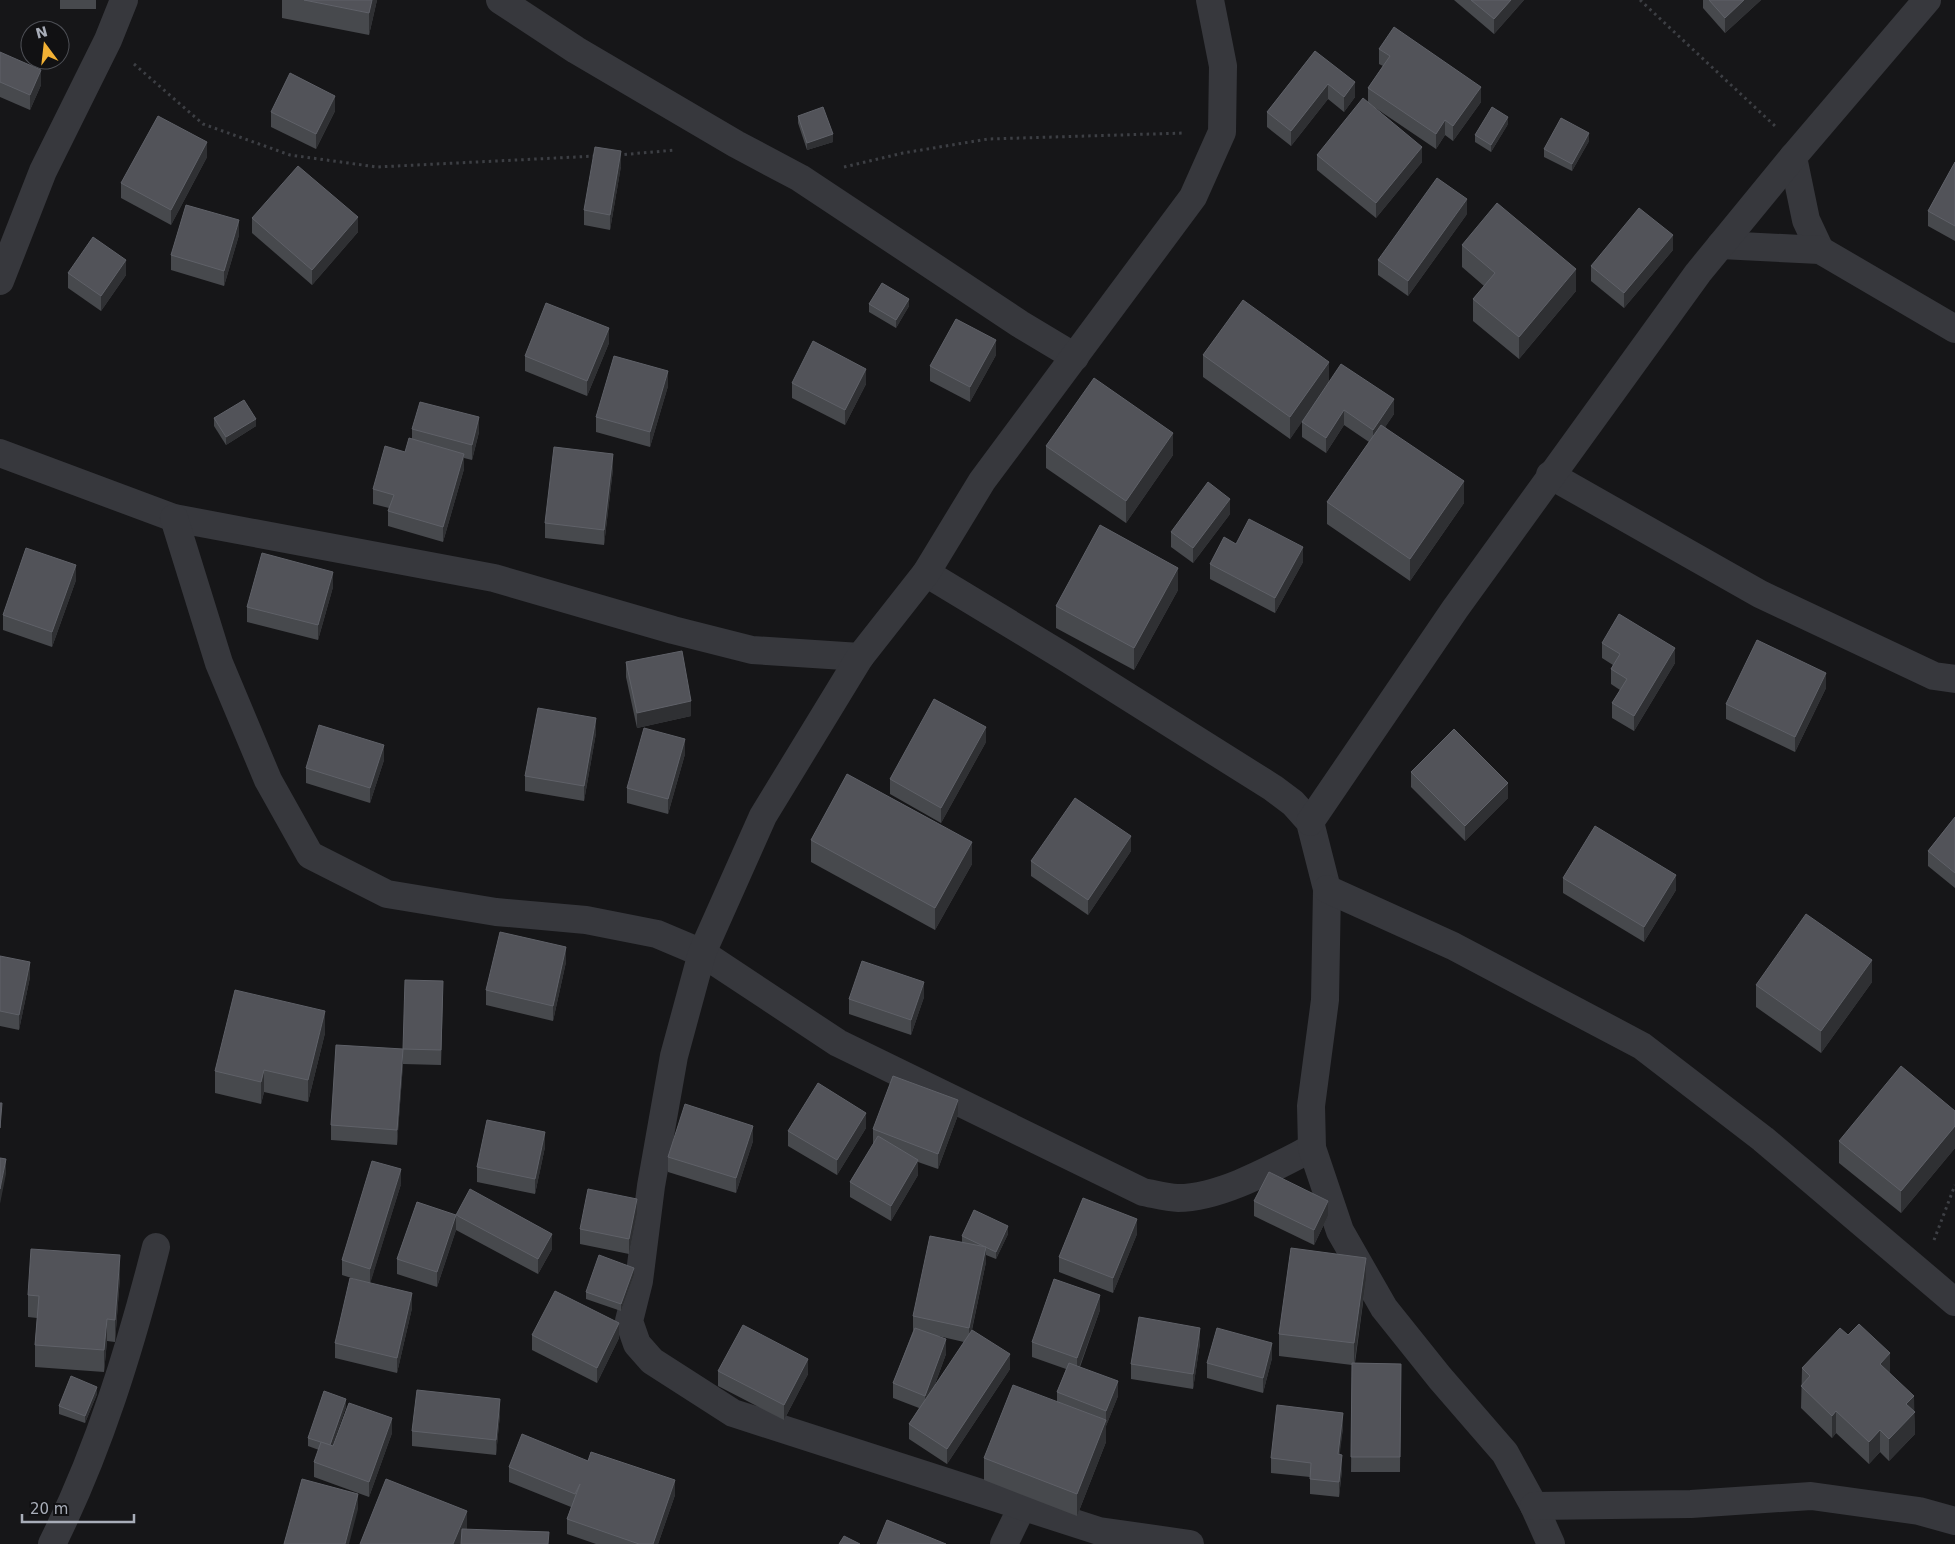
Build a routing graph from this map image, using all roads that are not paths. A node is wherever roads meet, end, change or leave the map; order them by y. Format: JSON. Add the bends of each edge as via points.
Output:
{"nodes":[{"id":1,"x":124,"y":0,"type":"edge"},
{"id":2,"x":500,"y":0,"type":"edge"},
{"id":3,"x":1210,"y":0,"type":"edge"},
{"id":4,"x":1927,"y":0,"type":"edge"},
{"id":5,"x":1796,"y":153,"type":"junction"},
{"id":6,"x":1721,"y":245,"type":"junction"},
{"id":7,"x":1820,"y":250,"type":"junction"},
{"id":8,"x":0,"y":281,"type":"edge"},
{"id":9,"x":1955,"y":329,"type":"edge"},
{"id":10,"x":1075,"y":357,"type":"junction"},
{"id":11,"x":0,"y":454,"type":"edge"},
{"id":12,"x":1550,"y":475,"type":"junction"},
{"id":13,"x":174,"y":518,"type":"junction"},
{"id":14,"x":926,"y":573,"type":"junction"},
{"id":15,"x":860,"y":658,"type":"junction"},
{"id":16,"x":1955,"y":679,"type":"edge"},
{"id":17,"x":1310,"y":822,"type":"junction"},
{"id":18,"x":1327,"y":889,"type":"junction"},
{"id":19,"x":702,"y":953,"type":"junction"},
{"id":20,"x":1312,"y":1148,"type":"junction"},
{"id":21,"x":156,"y":1247,"type":"dead end"},
{"id":22,"x":1955,"y":1302,"type":"edge"},
{"id":23,"x":1534,"y":1506,"type":"junction"},
{"id":24,"x":1022,"y":1507,"type":"junction"},
{"id":25,"x":1955,"y":1521,"type":"edge"},
{"id":26,"x":52,"y":1544,"type":"edge"},
{"id":27,"x":1004,"y":1544,"type":"edge"},
{"id":28,"x":1190,"y":1544,"type":"edge"},
{"id":29,"x":1551,"y":1544,"type":"edge"}],
"edges":[{"from":1,"to":8,"type":"street","via":[[108,40],[43,171]]},
{"from":2,"to":10,"type":"street","via":[[576,50],[800,178]]},
{"from":3,"to":10,"type":"street","via":[[1223,66],[1222,132],[1193,197]]},
{"from":4,"to":5,"type":"street"},
{"from":5,"to":6,"type":"street"},
{"from":5,"to":7,"type":"street","via":[[1806,220]]},
{"from":6,"to":7,"type":"street"},
{"from":6,"to":12,"type":"street"},
{"from":7,"to":9,"type":"street"},
{"from":10,"to":14,"type":"street","via":[[982,481]]},
{"from":11,"to":13,"type":"street"},
{"from":12,"to":16,"type":"street","via":[[1760,594],[1934,676]]},
{"from":12,"to":17,"type":"street"},
{"from":13,"to":15,"type":"street","via":[[494,578],[752,650]]},
{"from":13,"to":19,"type":"street","via":[[219,663],[268,780],[310,855],[387,894],[496,912],[586,920],[657,934]]},
{"from":14,"to":15,"type":"street"},
{"from":14,"to":17,"type":"street","via":[[1273,788]]},
{"from":15,"to":19,"type":"street","via":[[763,816]]},
{"from":17,"to":18,"type":"street"},
{"from":18,"to":20,"type":"street","via":[[1325,1000],[1311,1106]]},
{"from":18,"to":22,"type":"street","via":[[1453,946],[1642,1046],[1764,1138]]},
{"from":19,"to":20,"type":"street","via":[[838,1043],[1143,1192],[1178,1198],[1212,1192],[1254,1177]]},
{"from":19,"to":24,"type":"street","via":[[674,1056],[651,1186],[639,1281],[629,1322],[637,1344],[652,1361],[733,1413]]},
{"from":20,"to":23,"type":"street","via":[[1340,1231],[1384,1308],[1505,1453]]},
{"from":21,"to":26,"type":"street","via":[[130,1347],[76,1497]]},
{"from":23,"to":25,"type":"street","via":[[1691,1504],[1811,1496],[1919,1511]]},
{"from":23,"to":29,"type":"street"},
{"from":24,"to":27,"type":"street"},
{"from":24,"to":28,"type":"street","via":[[1099,1531]]}]}
